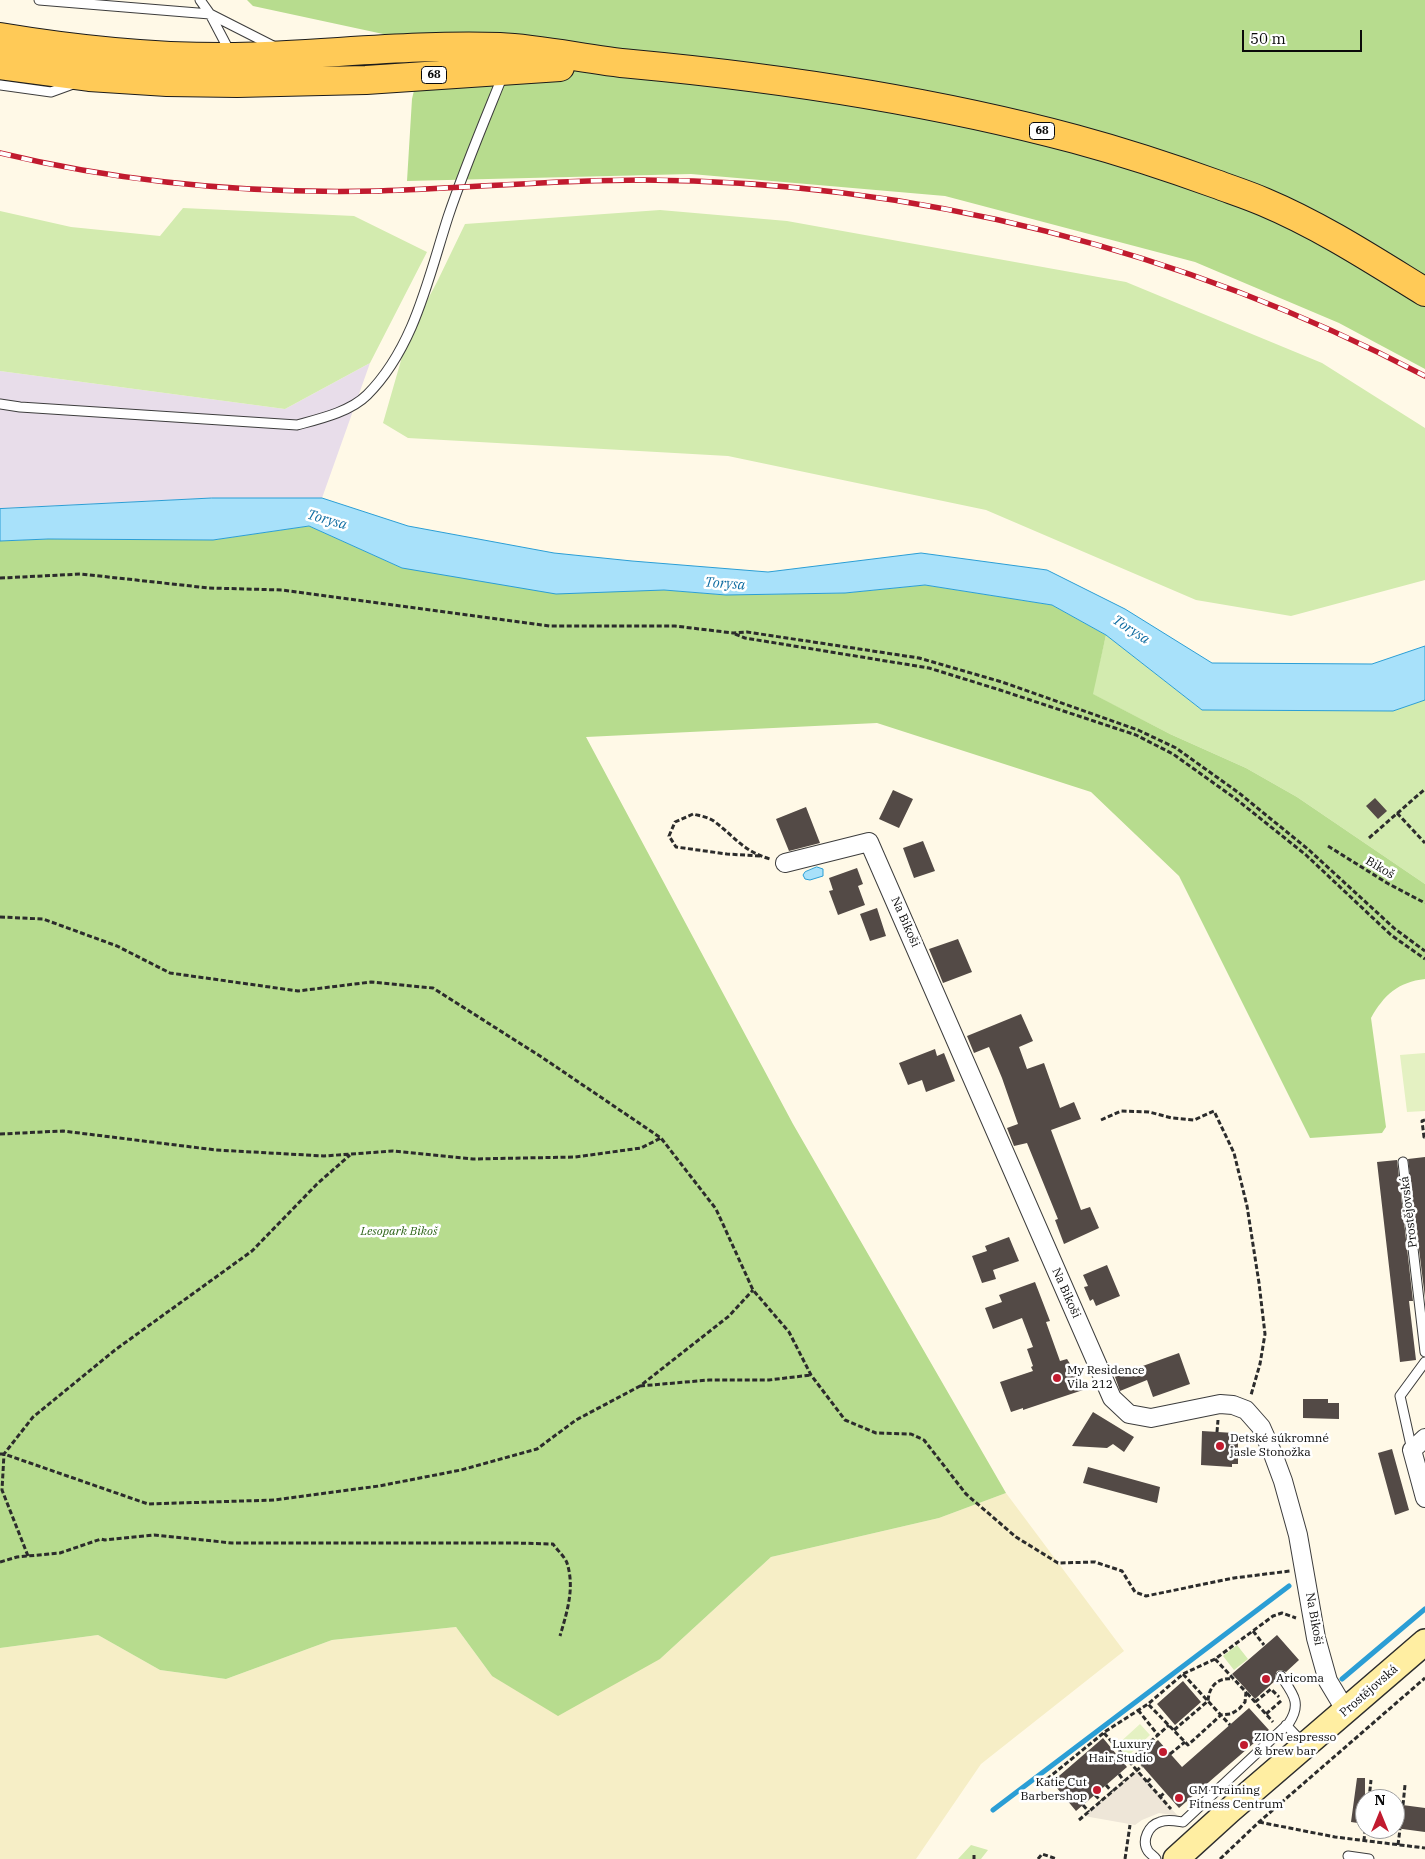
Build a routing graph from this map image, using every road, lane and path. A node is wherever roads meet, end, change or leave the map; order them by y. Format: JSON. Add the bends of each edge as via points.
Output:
{"nodes":[{"id":1,"x":39,"y":0,"type":"edge"},
{"id":2,"x":200,"y":0,"type":"edge"},
{"id":3,"x":210,"y":14,"type":"junction"},
{"id":4,"x":0,"y":37,"type":"edge"},
{"id":5,"x":291,"y":55,"type":"junction"},
{"id":6,"x":631,"y":64,"type":"junction"},
{"id":7,"x":0,"y":65,"type":"edge"},
{"id":8,"x":235,"y":70,"type":"junction"},
{"id":9,"x":505,"y":70,"type":"junction"},
{"id":10,"x":89,"y":77,"type":"junction"},
{"id":11,"x":0,"y":85,"type":"edge"},
{"id":12,"x":1425,"y":292,"type":"edge"},
{"id":13,"x":0,"y":404,"type":"edge"},
{"id":14,"x":0,"y":578,"type":"edge"},
{"id":15,"x":733,"y":633,"type":"junction"},
{"id":16,"x":1425,"y":790,"type":"edge"},
{"id":17,"x":1397,"y":814,"type":"junction"},
{"id":18,"x":1369,"y":838,"type":"dead end"},
{"id":19,"x":1425,"y":843,"type":"edge"},
{"id":20,"x":1328,"y":846,"type":"dead end"},
{"id":21,"x":760,"y":856,"type":"junction"},
{"id":22,"x":785,"y":863,"type":"joint"},
{"id":23,"x":1425,"y":903,"type":"edge"},
{"id":24,"x":0,"y":917,"type":"edge"},
{"id":25,"x":1425,"y":951,"type":"edge"},
{"id":26,"x":1425,"y":959,"type":"edge"},
{"id":27,"x":1101,"y":1120,"type":"dead end"},
{"id":28,"x":1425,"y":1120,"type":"edge"},
{"id":29,"x":0,"y":1134,"type":"edge"},
{"id":30,"x":1425,"y":1137,"type":"edge"},
{"id":31,"x":661,"y":1138,"type":"junction"},
{"id":32,"x":351,"y":1154,"type":"junction"},
{"id":33,"x":1403,"y":1162,"type":"dead end"},
{"id":34,"x":753,"y":1290,"type":"junction"},
{"id":35,"x":1425,"y":1352,"type":"edge"},
{"id":36,"x":1425,"y":1362,"type":"edge"},
{"id":37,"x":811,"y":1375,"type":"junction"},
{"id":38,"x":640,"y":1386,"type":"junction"},
{"id":39,"x":1246,"y":1410,"type":"junction"},
{"id":40,"x":1419,"y":1444,"type":"edge"},
{"id":41,"x":2,"y":1454,"type":"edge"},
{"id":42,"x":1425,"y":1498,"type":"edge"},
{"id":43,"x":28,"y":1556,"type":"junction"},
{"id":44,"x":0,"y":1562,"type":"edge"},
{"id":45,"x":1305,"y":1569,"type":"junction"},
{"id":46,"x":1315,"y":1630,"type":"junction"},
{"id":47,"x":1253,"y":1631,"type":"junction"},
{"id":48,"x":560,"y":1636,"type":"dead end"},
{"id":49,"x":1425,"y":1642,"type":"edge"},
{"id":50,"x":1264,"y":1645,"type":"dead end"},
{"id":51,"x":1215,"y":1659,"type":"junction"},
{"id":52,"x":1183,"y":1674,"type":"junction"},
{"id":53,"x":1281,"y":1676,"type":"dead end"},
{"id":54,"x":1425,"y":1678,"type":"edge"},
{"id":55,"x":1234,"y":1680,"type":"junction"},
{"id":56,"x":1246,"y":1692,"type":"junction"},
{"id":57,"x":1282,"y":1700,"type":"junction"},
{"id":58,"x":1208,"y":1701,"type":"junction"},
{"id":59,"x":1255,"y":1702,"type":"junction"},
{"id":60,"x":1356,"y":1703,"type":"junction"},
{"id":61,"x":1148,"y":1704,"type":"junction"},
{"id":62,"x":1283,"y":1706,"type":"dead end"},
{"id":63,"x":1138,"y":1710,"type":"junction"},
{"id":64,"x":1266,"y":1714,"type":"junction"},
{"id":65,"x":1221,"y":1715,"type":"junction"},
{"id":66,"x":1382,"y":1715,"type":"junction"},
{"id":67,"x":1169,"y":1725,"type":"junction"},
{"id":68,"x":1230,"y":1725,"type":"dead end"},
{"id":69,"x":1286,"y":1725,"type":"junction"},
{"id":70,"x":1276,"y":1726,"type":"dead end"},
{"id":71,"x":1174,"y":1730,"type":"junction"},
{"id":72,"x":1104,"y":1733,"type":"junction"},
{"id":73,"x":1158,"y":1735,"type":"junction"},
{"id":74,"x":1185,"y":1742,"type":"junction"},
{"id":75,"x":1305,"y":1746,"type":"junction"},
{"id":76,"x":1170,"y":1754,"type":"dead end"},
{"id":77,"x":1128,"y":1762,"type":"junction"},
{"id":78,"x":1142,"y":1766,"type":"dead end"},
{"id":79,"x":1136,"y":1771,"type":"junction"},
{"id":80,"x":1119,"y":1774,"type":"dead end"},
{"id":81,"x":1152,"y":1777,"type":"dead end"},
{"id":82,"x":1047,"y":1779,"type":"dead end"},
{"id":83,"x":1371,"y":1780,"type":"dead end"},
{"id":84,"x":1124,"y":1781,"type":"junction"},
{"id":85,"x":1146,"y":1782,"type":"junction"},
{"id":86,"x":1405,"y":1785,"type":"dead end"},
{"id":87,"x":1106,"y":1786,"type":"dead end"},
{"id":88,"x":1370,"y":1789,"type":"edge"},
{"id":89,"x":1405,"y":1789,"type":"edge"},
{"id":90,"x":1112,"y":1792,"type":"junction"},
{"id":91,"x":1165,"y":1792,"type":"dead end"},
{"id":92,"x":1095,"y":1795,"type":"dead end"},
{"id":93,"x":1160,"y":1797,"type":"junction"},
{"id":94,"x":1100,"y":1802,"type":"junction"},
{"id":95,"x":1083,"y":1805,"type":"dead end"},
{"id":96,"x":1089,"y":1812,"type":"junction"},
{"id":97,"x":1079,"y":1820,"type":"dead end"},
{"id":98,"x":1183,"y":1822,"type":"junction"},
{"id":99,"x":1259,"y":1822,"type":"junction"},
{"id":100,"x":1130,"y":1825,"type":"dead end"},
{"id":101,"x":1399,"y":1839,"type":"edge"},
{"id":102,"x":1364,"y":1840,"type":"joint"},
{"id":103,"x":1398,"y":1844,"type":"junction"},
{"id":104,"x":1425,"y":1848,"type":"edge"},
{"id":105,"x":1348,"y":1856,"type":"dead end"},
{"id":106,"x":1038,"y":1859,"type":"edge"},
{"id":107,"x":1057,"y":1859,"type":"edge"},
{"id":108,"x":1125,"y":1859,"type":"edge"},
{"id":109,"x":1156,"y":1859,"type":"edge"},
{"id":110,"x":1176,"y":1859,"type":"edge"},
{"id":111,"x":1220,"y":1859,"type":"edge"},
{"id":112,"x":1369,"y":1859,"type":"edge"}],
"edges":[{"from":1,"to":3,"type":"lane"},
{"from":2,"to":3,"type":"lane"},
{"from":3,"to":5,"type":"lane"},
{"from":3,"to":8,"type":"lane"},
{"from":4,"to":8,"type":"main road","number":"68","via":[[84,50],[164,56]]},
{"from":5,"to":6,"type":"main road","number":"68","via":[[504,47]]},
{"from":5,"to":8,"type":"main road","number":"68"},
{"from":6,"to":9,"type":"main road","number":"68"},
{"from":6,"to":12,"type":"main road","number":"68","via":[[721,72],[855,91],[984,116],[1123,152],[1264,201],[1341,241]]},
{"from":7,"to":10,"type":"main road","number":"68"},
{"from":8,"to":9,"type":"main road","number":"68","via":[[366,80]]},
{"from":8,"to":10,"type":"main road","number":"68","via":[[167,82]]},
{"from":9,"to":13,"type":"lane","via":[[456,195],[407,339],[388,370],[365,397],[332,416],[297,425]]},
{"from":10,"to":11,"type":"lane","via":[[51,92]]},
{"from":14,"to":15,"type":"path","via":[[81,574],[209,588],[282,590],[550,626],[674,626]]},
{"from":15,"to":25,"type":"path","via":[[747,632],[919,658],[1002,682],[1138,730],[1176,748],[1239,793]]},
{"from":15,"to":26,"type":"path","via":[[745,638],[929,668],[1136,735],[1173,754],[1236,799],[1306,855],[1391,935]]},
{"from":16,"to":17,"type":"path"},
{"from":17,"to":18,"type":"path"},
{"from":17,"to":19,"type":"path"},
{"from":20,"to":23,"type":"path","name":"Bikoš"},
{"from":21,"to":21,"type":"path","via":[[738,843],[713,820],[693,814],[674,822],[669,836],[676,847]]},
{"from":21,"to":22,"type":"path"},
{"from":22,"to":39,"type":"street","name":"Na Bikoši","via":[[869,842],[1112,1398],[1129,1414],[1151,1418],[1220,1404]]},
{"from":24,"to":31,"type":"path","via":[[43,919],[117,946],[170,973],[298,991],[370,982],[433,988]]},
{"from":27,"to":39,"type":"path","via":[[1121,1111],[1194,1120],[1214,1111],[1234,1153],[1247,1206],[1265,1334]]},
{"from":28,"to":30,"type":"path","via":[[1422,1121]]},
{"from":29,"to":32,"type":"path","via":[[63,1131],[216,1150],[324,1156]]},
{"from":31,"to":32,"type":"path","via":[[641,1148],[575,1157],[473,1159],[393,1151]]},
{"from":31,"to":34,"type":"path","via":[[716,1209]]},
{"from":32,"to":41,"type":"path","via":[[317,1184],[252,1252],[115,1350],[33,1416]]},
{"from":33,"to":35,"type":"lane","name":"Prostějovská"},
{"from":34,"to":37,"type":"path","via":[[789,1332]]},
{"from":34,"to":38,"type":"path","via":[[729,1316]]},
{"from":36,"to":40,"type":"lane","via":[[1400,1396]]},
{"from":37,"to":38,"type":"path"},
{"from":37,"to":45,"type":"path","via":[[845,1420],[876,1433],[911,1434],[924,1440],[966,1494],[1016,1537],[1058,1563],[1095,1562],[1122,1571],[1135,1592],[1146,1596],[1234,1578]]},
{"from":38,"to":41,"type":"path","via":[[576,1420],[537,1449],[461,1470],[379,1486],[274,1500],[148,1504]]},
{"from":39,"to":45,"type":"street","name":"Na Bikoši","via":[[1261,1427],[1273,1454]]},
{"from":40,"to":42,"type":"street"},
{"from":41,"to":43,"type":"path","via":[[2,1490]]},
{"from":43,"to":44,"type":"path"},
{"from":43,"to":48,"type":"path","via":[[60,1553],[101,1539],[154,1535],[232,1543],[553,1544],[566,1562],[570,1587],[570,1603]]},
{"from":45,"to":46,"type":"street","name":"Na Bikoši"},
{"from":46,"to":47,"type":"path","via":[[1282,1613]]},
{"from":46,"to":60,"type":"street","name":"Na Bikoši","via":[[1328,1681]]},
{"from":47,"to":50,"type":"path"},
{"from":47,"to":51,"type":"path"},
{"from":49,"to":60,"type":"street","name":"Prostějovská"},
{"from":51,"to":52,"type":"path"},
{"from":51,"to":55,"type":"path"},
{"from":52,"to":58,"type":"path"},
{"from":52,"to":61,"type":"path"},
{"from":53,"to":69,"type":"lane","via":[[1297,1705],[1295,1714]]},
{"from":54,"to":66,"type":"path"},
{"from":55,"to":56,"type":"path"},
{"from":55,"to":58,"type":"path","via":[[1224,1679],[1214,1684]]},
{"from":56,"to":59,"type":"path"},
{"from":56,"to":65,"type":"path","via":[[1246,1702],[1239,1710]]},
{"from":57,"to":59,"type":"path","via":[[1271,1689]]},
{"from":57,"to":62,"type":"path"},
{"from":57,"to":64,"type":"path"},
{"from":58,"to":65,"type":"path"},
{"from":58,"to":71,"type":"path"},
{"from":59,"to":64,"type":"path"},
{"from":60,"to":66,"type":"path"},
{"from":60,"to":75,"type":"street","name":"Prostějovská"},
{"from":61,"to":63,"type":"path"},
{"from":61,"to":67,"type":"path"},
{"from":63,"to":72,"type":"path"},
{"from":63,"to":73,"type":"path"},
{"from":64,"to":70,"type":"path"},
{"from":65,"to":68,"type":"path"},
{"from":65,"to":74,"type":"path","via":[[1188,1745]]},
{"from":66,"to":99,"type":"path"},
{"from":67,"to":71,"type":"path"},
{"from":67,"to":73,"type":"path"},
{"from":69,"to":75,"type":"lane"},
{"from":69,"to":98,"type":"lane"},
{"from":71,"to":74,"type":"path"},
{"from":72,"to":77,"type":"path"},
{"from":72,"to":82,"type":"path"},
{"from":73,"to":77,"type":"path"},
{"from":74,"to":76,"type":"path"},
{"from":75,"to":110,"type":"street","name":"Prostějovská"},
{"from":77,"to":79,"type":"path"},
{"from":78,"to":79,"type":"path"},
{"from":79,"to":84,"type":"path"},
{"from":79,"to":85,"type":"path"},
{"from":80,"to":84,"type":"path"},
{"from":81,"to":85,"type":"path"},
{"from":83,"to":88,"type":"path"},
{"from":84,"to":90,"type":"path"},
{"from":85,"to":93,"type":"path"},
{"from":86,"to":89,"type":"path"},
{"from":87,"to":90,"type":"path"},
{"from":90,"to":94,"type":"path"},
{"from":91,"to":93,"type":"path"},
{"from":92,"to":94,"type":"path"},
{"from":93,"to":98,"type":"path"},
{"from":94,"to":96,"type":"path"},
{"from":95,"to":96,"type":"path"},
{"from":96,"to":97,"type":"path"},
{"from":98,"to":109,"type":"lane","via":[[1160,1821],[1146,1834],[1148,1851]]},
{"from":99,"to":102,"type":"path"},
{"from":99,"to":111,"type":"path"},
{"from":100,"to":108,"type":"path"},
{"from":101,"to":103,"type":"path"},
{"from":102,"to":103,"type":"path"},
{"from":103,"to":104,"type":"path"},
{"from":105,"to":112,"type":"lane"},
{"from":106,"to":107,"type":"path","via":[[1042,1854]]}]}
